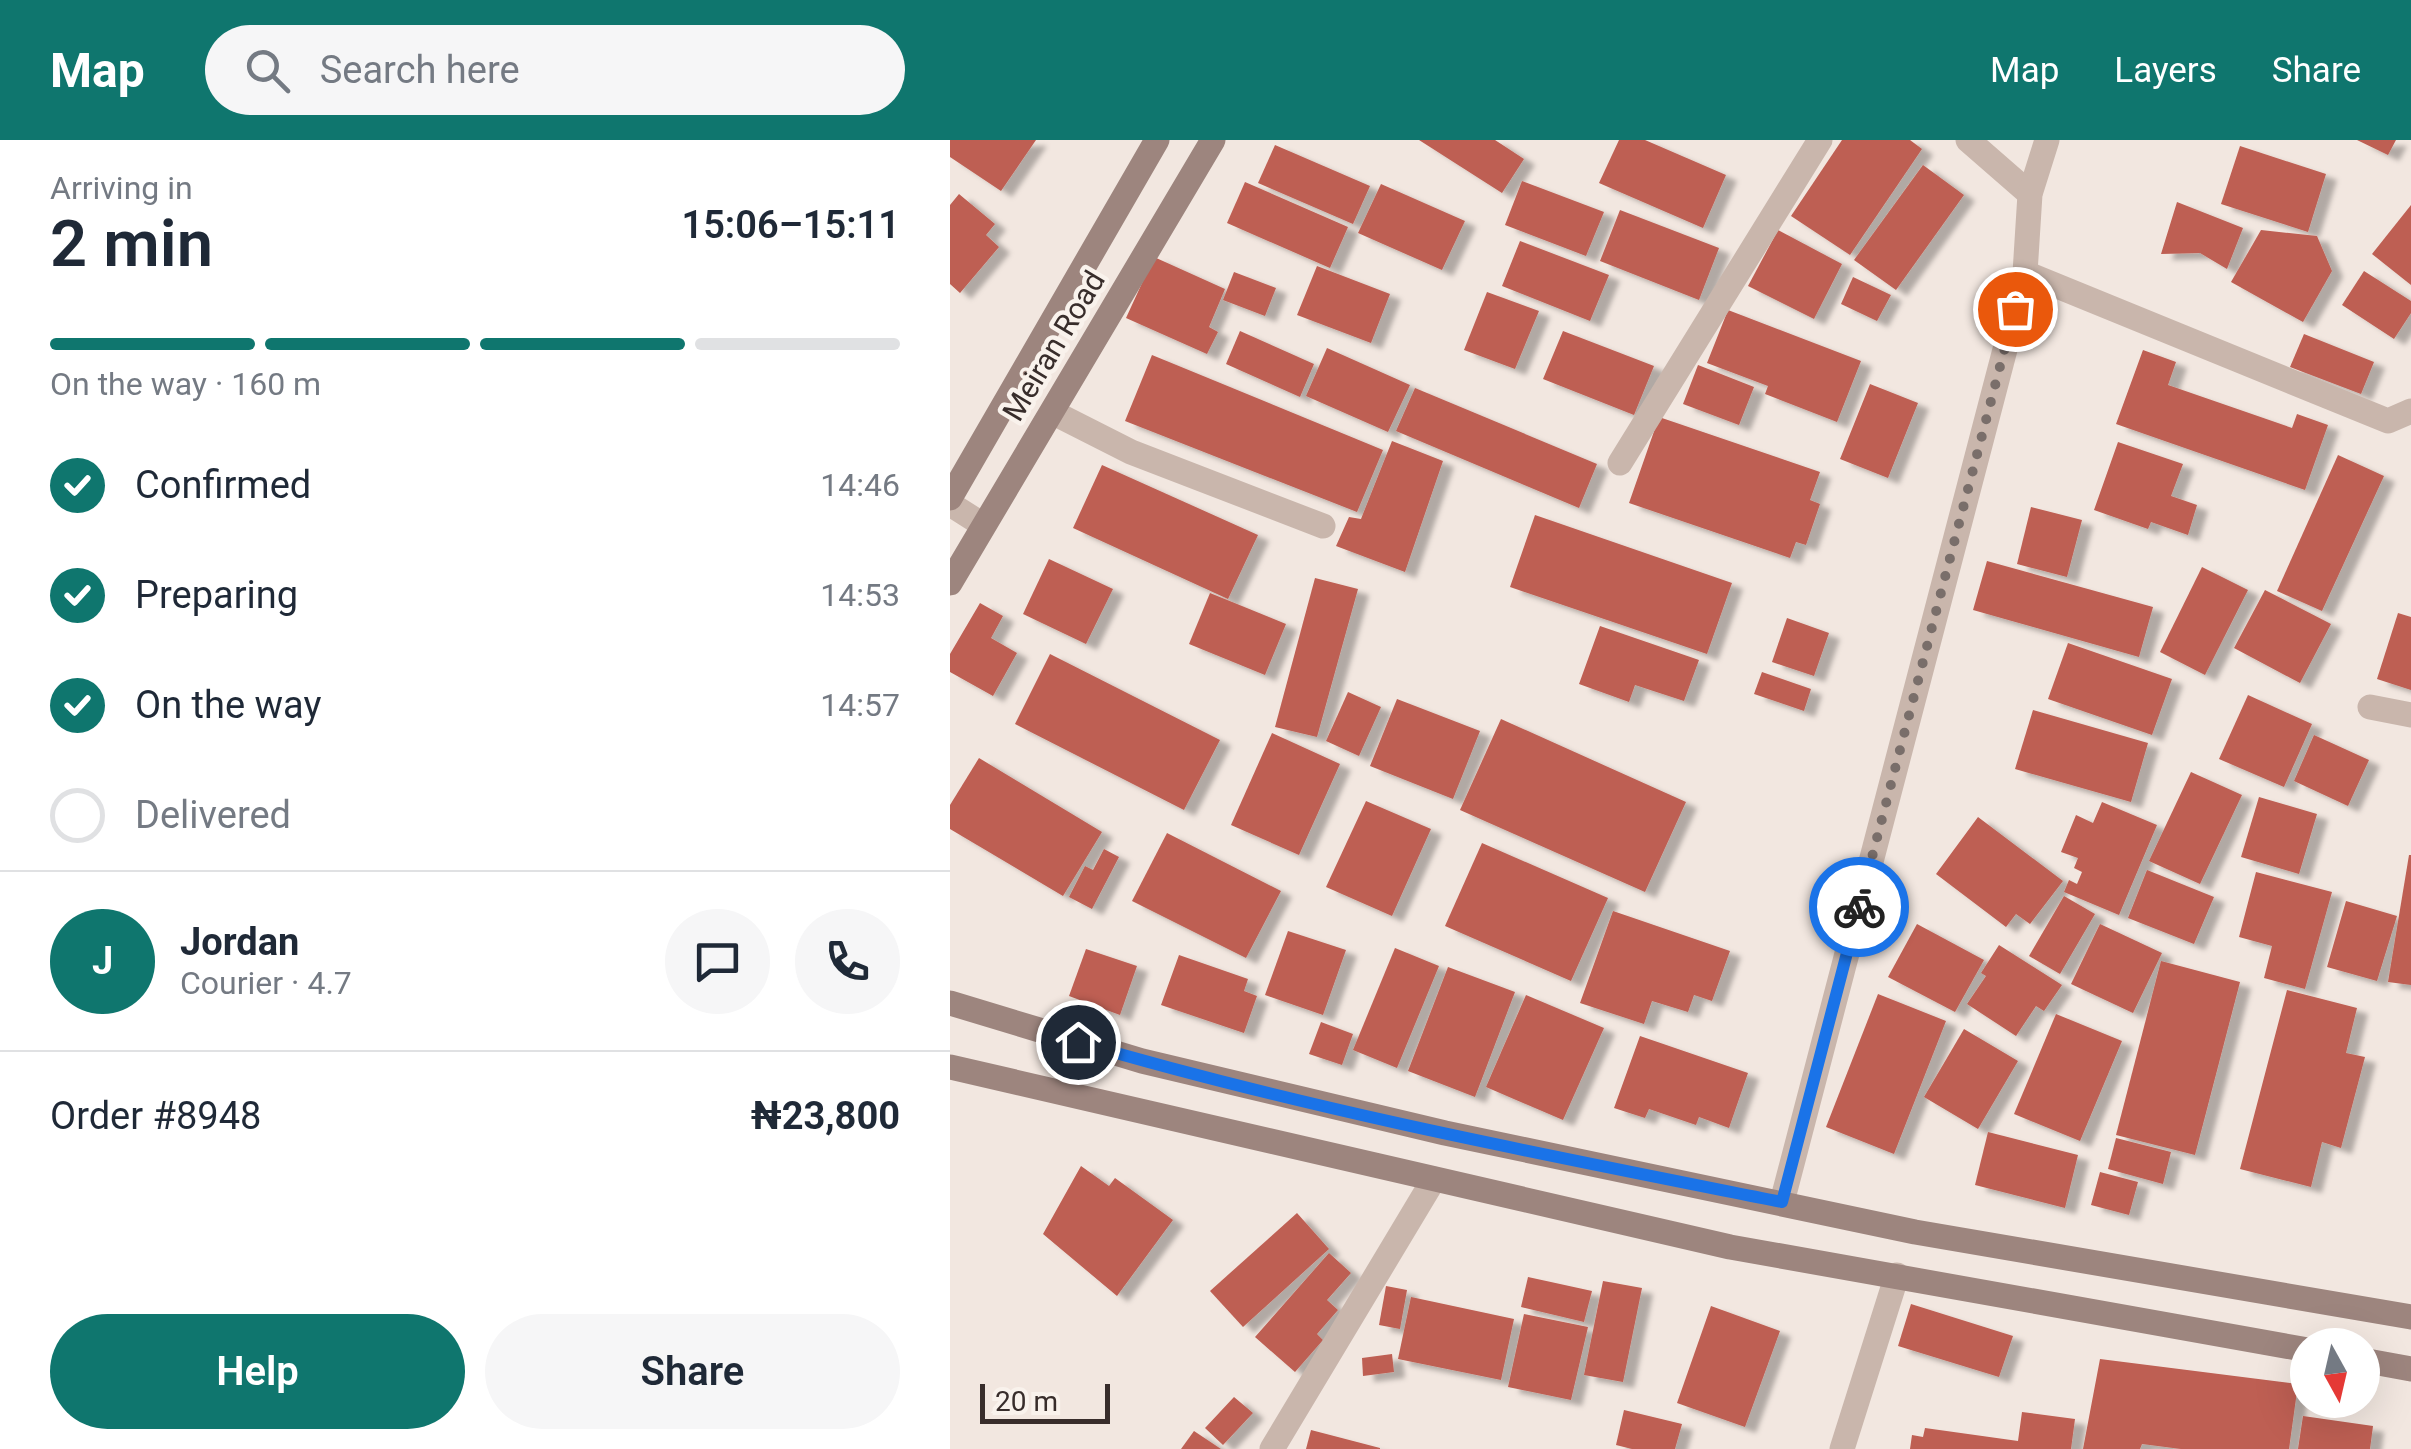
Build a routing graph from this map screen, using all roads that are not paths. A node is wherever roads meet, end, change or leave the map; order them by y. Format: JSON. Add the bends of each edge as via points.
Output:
{"nodes":[{"id":1,"x":1157,"y":140,"type":"edge"},
{"id":2,"x":1212,"y":140,"type":"edge"},
{"id":3,"x":1820,"y":140,"type":"edge"},
{"id":4,"x":1968,"y":140,"type":"edge"},
{"id":5,"x":2047,"y":140,"type":"edge"},
{"id":6,"x":2030,"y":194,"type":"junction"},
{"id":7,"x":2024,"y":273,"type":"junction"},
{"id":8,"x":2411,"y":410,"type":"edge"},
{"id":9,"x":1054,"y":413,"type":"junction"},
{"id":10,"x":1620,"y":462,"type":"dead end"},
{"id":11,"x":950,"y":501,"type":"edge"},
{"id":12,"x":983,"y":525,"type":"junction"},
{"id":13,"x":1324,"y":526,"type":"dead end"},
{"id":14,"x":950,"y":583,"type":"edge"},
{"id":15,"x":2370,"y":707,"type":"dead end"},
{"id":16,"x":2411,"y":715,"type":"edge"},
{"id":17,"x":950,"y":1003,"type":"edge"},
{"id":18,"x":950,"y":1067,"type":"edge"},
{"id":19,"x":1434,"y":1180,"type":"junction"},
{"id":20,"x":1782,"y":1202,"type":"junction"},
{"id":21,"x":1898,"y":1275,"type":"junction"},
{"id":22,"x":2411,"y":1317,"type":"edge"},
{"id":23,"x":2290,"y":1347,"type":"edge"},
{"id":24,"x":2380,"y":1363,"type":"edge"},
{"id":25,"x":2411,"y":1369,"type":"edge"},
{"id":26,"x":1272,"y":1449,"type":"edge"},
{"id":27,"x":1842,"y":1449,"type":"edge"}],
"edges":[{"from":1,"to":11,"type":"street","name":"Meiran Road"},
{"from":2,"to":9,"type":"street","name":"Meiran Road"},
{"from":3,"to":10,"type":"street"},
{"from":4,"to":6,"type":"street"},
{"from":5,"to":6,"type":"street"},
{"from":6,"to":7,"type":"street"},
{"from":7,"to":8,"type":"street","via":[[2388,421]]},
{"from":7,"to":20,"type":"street"},
{"from":9,"to":12,"type":"street","name":"Meiran Road"},
{"from":9,"to":13,"type":"street","via":[[1131,452]]},
{"from":11,"to":12,"type":"street"},
{"from":12,"to":14,"type":"street","name":"Meiran Road"},
{"from":15,"to":16,"type":"street"},
{"from":17,"to":20,"type":"street","via":[[1142,1060],[1426,1129]]},
{"from":18,"to":19,"type":"street"},
{"from":19,"to":21,"type":"street","via":[[1730,1247]]},
{"from":19,"to":26,"type":"street"},
{"from":20,"to":22,"type":"street","via":[[1916,1232]]},
{"from":21,"to":23,"type":"street"},
{"from":21,"to":27,"type":"street"},
{"from":24,"to":25,"type":"street"}]}
